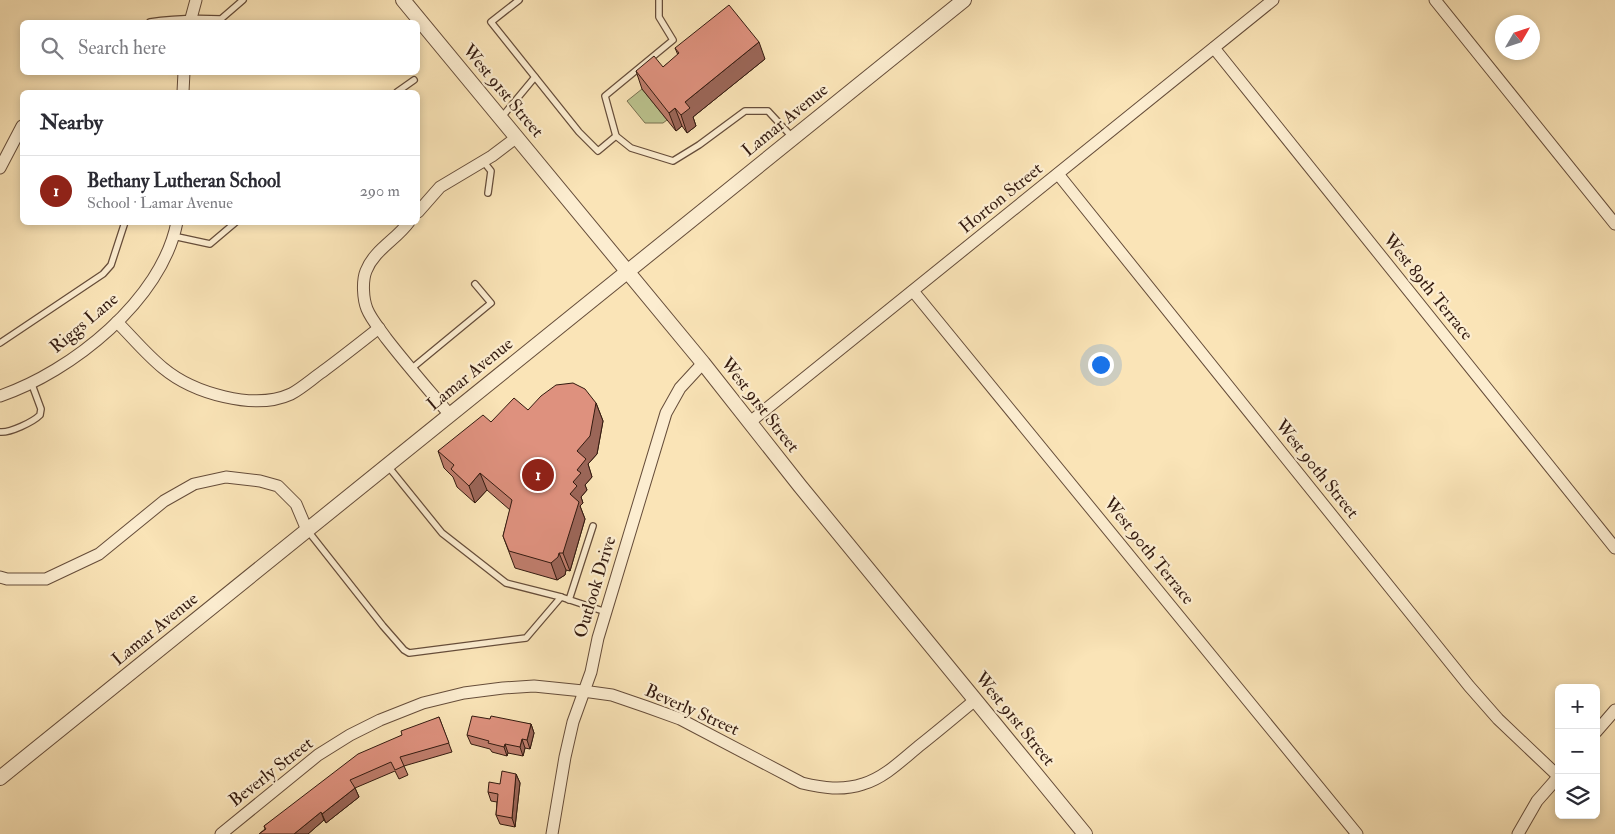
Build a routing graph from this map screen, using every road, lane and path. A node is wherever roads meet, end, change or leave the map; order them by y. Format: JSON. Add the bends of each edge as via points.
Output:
{"nodes":[{"id":1,"x":196,"y":0,"type":"edge"},
{"id":2,"x":243,"y":0,"type":"edge"},
{"id":3,"x":404,"y":0,"type":"edge"},
{"id":4,"x":519,"y":0,"type":"edge"},
{"id":5,"x":658,"y":0,"type":"edge"},
{"id":6,"x":964,"y":0,"type":"edge"},
{"id":7,"x":1273,"y":0,"type":"edge"},
{"id":8,"x":1435,"y":0,"type":"edge"},
{"id":9,"x":162,"y":20,"type":"edge"},
{"id":10,"x":190,"y":20,"type":"edge"},
{"id":11,"x":1214,"y":48,"type":"junction"},
{"id":12,"x":184,"y":75,"type":"edge"},
{"id":13,"x":535,"y":77,"type":"junction"},
{"id":14,"x":414,"y":80,"type":"dead end"},
{"id":15,"x":184,"y":90,"type":"edge"},
{"id":16,"x":400,"y":90,"type":"edge"},
{"id":17,"x":501,"y":118,"type":"junction"},
{"id":18,"x":20,"y":130,"type":"edge"},
{"id":19,"x":616,"y":136,"type":"junction"},
{"id":20,"x":517,"y":137,"type":"junction"},
{"id":21,"x":793,"y":138,"type":"junction"},
{"id":22,"x":483,"y":161,"type":"junction"},
{"id":23,"x":0,"y":168,"type":"edge"},
{"id":24,"x":1058,"y":174,"type":"junction"},
{"id":25,"x":488,"y":193,"type":"dead end"},
{"id":26,"x":420,"y":210,"type":"edge"},
{"id":27,"x":1615,"y":224,"type":"edge"},
{"id":28,"x":123,"y":225,"type":"edge"},
{"id":29,"x":176,"y":225,"type":"edge"},
{"id":30,"x":232,"y":225,"type":"edge"},
{"id":31,"x":407,"y":225,"type":"edge"},
{"id":32,"x":173,"y":236,"type":"junction"},
{"id":33,"x":628,"y":272,"type":"junction"},
{"id":34,"x":475,"y":284,"type":"dead end"},
{"id":35,"x":913,"y":291,"type":"junction"},
{"id":36,"x":117,"y":322,"type":"junction"},
{"id":37,"x":379,"y":328,"type":"junction"},
{"id":38,"x":0,"y":343,"type":"edge"},
{"id":39,"x":703,"y":363,"type":"junction"},
{"id":40,"x":411,"y":369,"type":"junction"},
{"id":41,"x":32,"y":382,"type":"junction"},
{"id":42,"x":0,"y":396,"type":"edge"},
{"id":43,"x":450,"y":415,"type":"junction"},
{"id":44,"x":750,"y":422,"type":"junction"},
{"id":45,"x":0,"y":432,"type":"edge"},
{"id":46,"x":387,"y":465,"type":"junction"},
{"id":47,"x":593,"y":526,"type":"dead end"},
{"id":48,"x":307,"y":530,"type":"junction"},
{"id":49,"x":1615,"y":548,"type":"edge"},
{"id":50,"x":0,"y":577,"type":"edge"},
{"id":51,"x":561,"y":597,"type":"junction"},
{"id":52,"x":569,"y":600,"type":"junction"},
{"id":53,"x":606,"y":612,"type":"junction"},
{"id":54,"x":583,"y":692,"type":"junction"},
{"id":55,"x":975,"y":700,"type":"junction"},
{"id":56,"x":1615,"y":710,"type":"edge"},
{"id":57,"x":1599,"y":729,"type":"edge"},
{"id":58,"x":1557,"y":774,"type":"edge"},
{"id":59,"x":0,"y":778,"type":"edge"},
{"id":60,"x":1555,"y":781,"type":"edge"},
{"id":61,"x":221,"y":834,"type":"edge"},
{"id":62,"x":552,"y":834,"type":"edge"},
{"id":63,"x":1085,"y":834,"type":"edge"},
{"id":64,"x":1357,"y":834,"type":"edge"},
{"id":65,"x":1518,"y":834,"type":"edge"}],
"edges":[{"from":1,"to":10,"type":"street"},
{"from":2,"to":10,"type":"lane","via":[[221,19]]},
{"from":3,"to":17,"type":"street","name":"West 91st Street"},
{"from":4,"to":13,"type":"lane","via":[[491,22]]},
{"from":5,"to":19,"type":"lane","via":[[659,17],[673,40],[605,96]]},
{"from":6,"to":21,"type":"street","name":"Lamar Avenue"},
{"from":7,"to":11,"type":"street","name":"Horton Street"},
{"from":8,"to":27,"type":"street"},
{"from":9,"to":10,"type":"lane"},
{"from":11,"to":24,"type":"street","name":"Horton Street"},
{"from":11,"to":49,"type":"street","name":"West 89th Terrace"},
{"from":12,"to":15,"type":"street"},
{"from":13,"to":17,"type":"lane"},
{"from":13,"to":19,"type":"lane","via":[[578,132],[598,151]]},
{"from":14,"to":16,"type":"lane"},
{"from":17,"to":20,"type":"street","name":"West 91st Street"},
{"from":18,"to":23,"type":"street"},
{"from":19,"to":21,"type":"lane","via":[[631,148],[673,161],[745,110],[768,111]]},
{"from":20,"to":22,"type":"street"},
{"from":20,"to":33,"type":"street","name":"West 91st Street"},
{"from":21,"to":33,"type":"street","name":"Lamar Avenue"},
{"from":22,"to":25,"type":"lane","via":[[491,172]]},
{"from":22,"to":26,"type":"street","via":[[440,188]]},
{"from":24,"to":35,"type":"street","name":"Horton Street"},
{"from":24,"to":58,"type":"street","name":"West 90th Street","via":[[1469,686],[1498,720]]},
{"from":28,"to":38,"type":"lane","via":[[111,265],[103,274]]},
{"from":29,"to":32,"type":"street","name":"Riggs Lane"},
{"from":30,"to":32,"type":"lane","via":[[210,244]]},
{"from":31,"to":37,"type":"street","via":[[374,256],[364,277],[364,299]]},
{"from":32,"to":36,"type":"street","name":"Riggs Lane","via":[[154,278]]},
{"from":33,"to":39,"type":"street","name":"West 91st Street"},
{"from":33,"to":43,"type":"street","name":"Lamar Avenue"},
{"from":34,"to":40,"type":"lane","via":[[491,303]]},
{"from":35,"to":44,"type":"street","name":"Horton Street"},
{"from":35,"to":64,"type":"street","name":"West 90th Terrace"},
{"from":36,"to":37,"type":"street","via":[[174,375],[201,390],[254,402],[274,400],[293,393]]},
{"from":36,"to":41,"type":"street","name":"Riggs Lane","via":[[77,356]]},
{"from":37,"to":40,"type":"street"},
{"from":39,"to":44,"type":"street","name":"West 91st Street"},
{"from":39,"to":53,"type":"street","name":"Outlook Drive","via":[[680,388],[666,412]]},
{"from":40,"to":43,"type":"street"},
{"from":41,"to":42,"type":"street","name":"Riggs Lane"},
{"from":41,"to":45,"type":"lane","via":[[40,415],[9,431]]},
{"from":43,"to":46,"type":"street","name":"Lamar Avenue"},
{"from":44,"to":55,"type":"street","name":"West 91st Street"},
{"from":46,"to":48,"type":"street","name":"Lamar Avenue"},
{"from":46,"to":51,"type":"lane","via":[[442,533],[506,583]]},
{"from":47,"to":52,"type":"lane"},
{"from":48,"to":50,"type":"street","via":[[296,504],[278,486],[226,477],[194,484],[164,501],[99,554],[46,579]]},
{"from":48,"to":51,"type":"lane","via":[[382,626],[409,653],[526,638]]},
{"from":48,"to":59,"type":"street","name":"Lamar Avenue"},
{"from":51,"to":52,"type":"lane"},
{"from":52,"to":53,"type":"lane"},
{"from":53,"to":54,"type":"street","name":"Outlook Drive"},
{"from":54,"to":55,"type":"street","name":"Beverly Street","via":[[647,706],[802,783],[842,789],[880,776]]},
{"from":54,"to":61,"type":"street","name":"Beverly Street","via":[[534,686],[503,688],[423,703],[350,735],[318,756]]},
{"from":54,"to":62,"type":"street","name":"Outlook Drive","via":[[567,748]]},
{"from":55,"to":63,"type":"street","name":"West 91st Street"},
{"from":56,"to":57,"type":"street"},
{"from":60,"to":65,"type":"street"}]}
